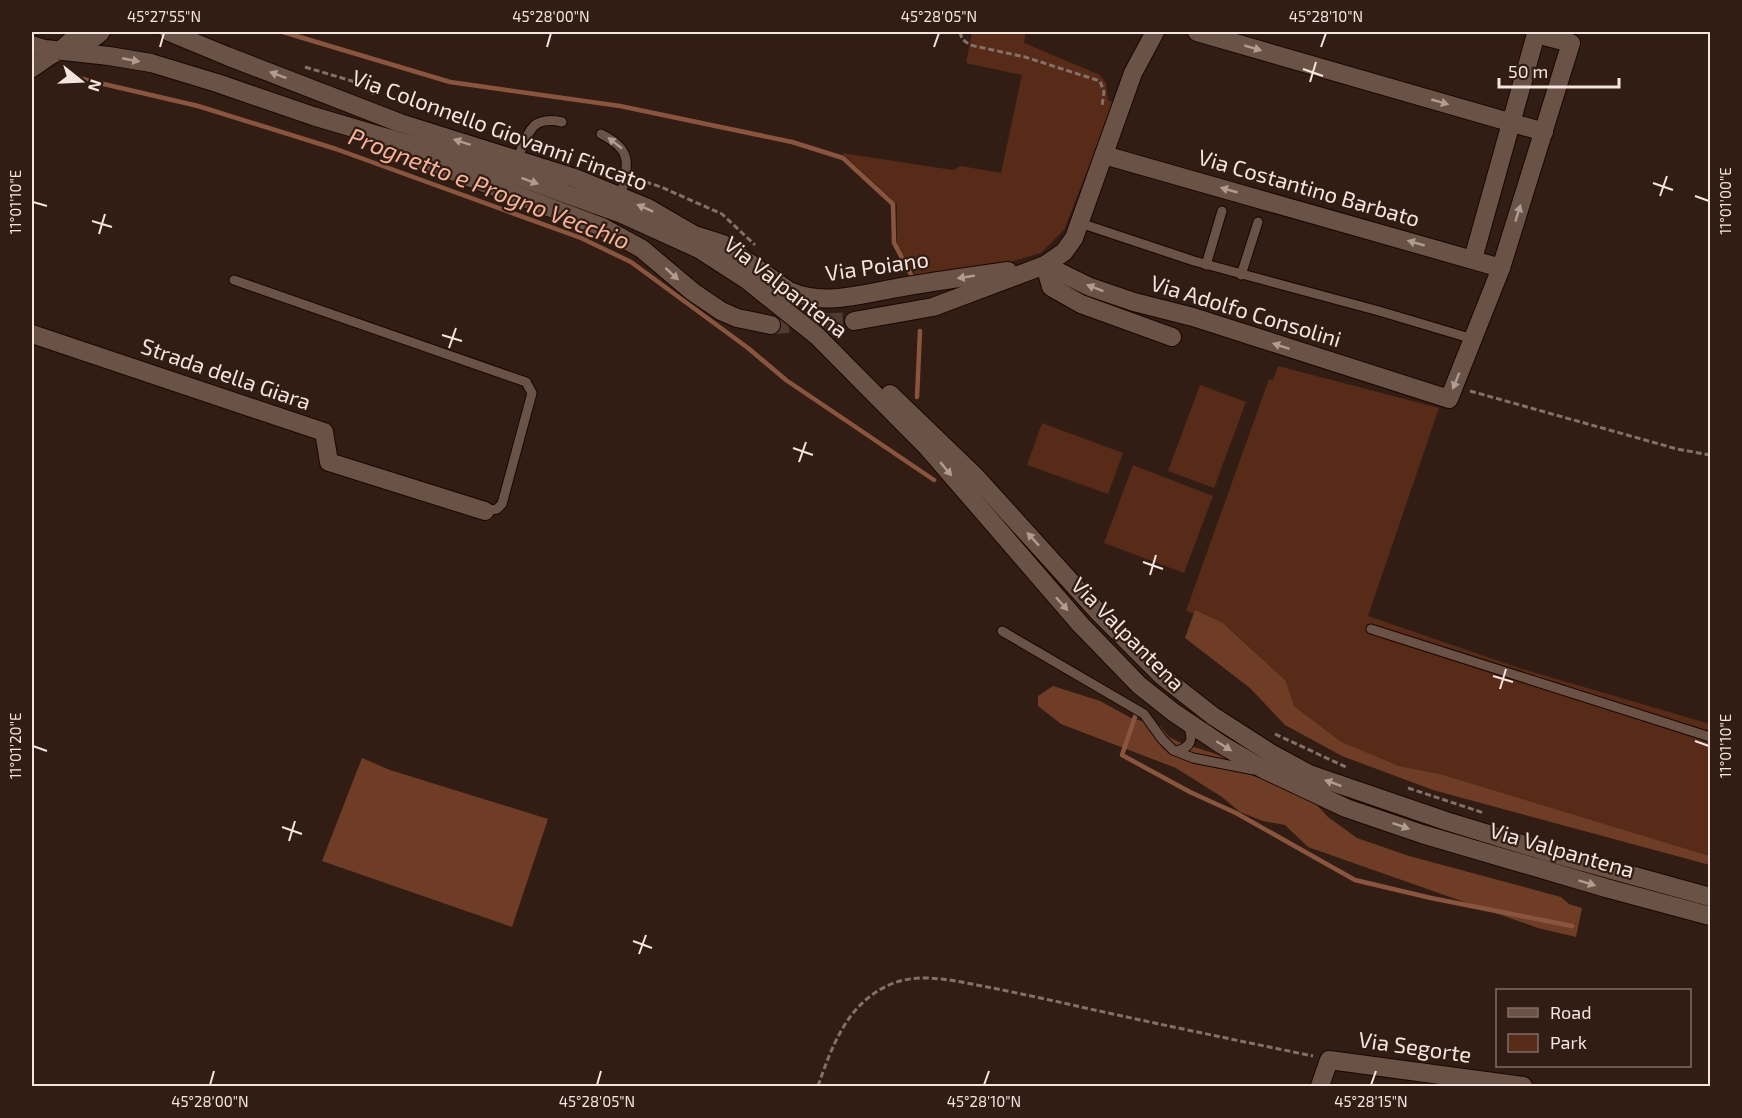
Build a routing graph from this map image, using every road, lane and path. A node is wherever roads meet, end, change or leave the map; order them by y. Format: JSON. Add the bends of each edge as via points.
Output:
{"nodes":[{"id":1,"x":77,"y":32,"type":"edge"},
{"id":2,"x":101,"y":32,"type":"edge"},
{"id":3,"x":169,"y":32,"type":"edge"},
{"id":4,"x":960,"y":32,"type":"edge"},
{"id":5,"x":1155,"y":32,"type":"edge"},
{"id":6,"x":1197,"y":32,"type":"edge"},
{"id":7,"x":32,"y":45,"type":"edge"},
{"id":8,"x":60,"y":51,"type":"junction"},
{"id":9,"x":32,"y":68,"type":"edge"},
{"id":10,"x":1119,"y":114,"type":"junction"},
{"id":11,"x":313,"y":116,"type":"junction"},
{"id":12,"x":562,"y":122,"type":"dead end"},
{"id":13,"x":1510,"y":122,"type":"junction"},
{"id":14,"x":1544,"y":132,"type":"junction"},
{"id":15,"x":601,"y":134,"type":"dead end"},
{"id":16,"x":1104,"y":154,"type":"junction"},
{"id":17,"x":517,"y":160,"type":"junction"},
{"id":18,"x":621,"y":197,"type":"junction"},
{"id":19,"x":1222,"y":211,"type":"dead end"},
{"id":20,"x":1258,"y":222,"type":"dead end"},
{"id":21,"x":1080,"y":223,"type":"junction"},
{"id":22,"x":661,"y":232,"type":"joint"},
{"id":23,"x":696,"y":236,"type":"junction"},
{"id":24,"x":1473,"y":259,"type":"junction"},
{"id":25,"x":1045,"y":265,"type":"junction"},
{"id":26,"x":1206,"y":265,"type":"junction"},
{"id":27,"x":1501,"y":268,"type":"junction"},
{"id":28,"x":1241,"y":275,"type":"junction"},
{"id":29,"x":234,"y":280,"type":"dead end"},
{"id":30,"x":854,"y":321,"type":"tunnel mouth"},
{"id":31,"x":771,"y":325,"type":"tunnel mouth"},
{"id":32,"x":32,"y":334,"type":"edge"},
{"id":33,"x":1172,"y":337,"type":"dead end"},
{"id":34,"x":1473,"y":339,"type":"junction"},
{"id":35,"x":1454,"y":386,"type":"junction"},
{"id":36,"x":1710,"y":455,"type":"edge"},
{"id":37,"x":485,"y":511,"type":"joint"},
{"id":38,"x":1100,"y":614,"type":"joint"},
{"id":39,"x":1371,"y":629,"type":"dead end"},
{"id":40,"x":1002,"y":631,"type":"dead end"},
{"id":41,"x":1185,"y":720,"type":"junction"},
{"id":42,"x":1710,"y":737,"type":"edge"},
{"id":43,"x":1177,"y":751,"type":"junction"},
{"id":44,"x":1270,"y":773,"type":"junction"},
{"id":45,"x":1710,"y":897,"type":"edge"},
{"id":46,"x":1666,"y":905,"type":"junction"},
{"id":47,"x":1710,"y":916,"type":"edge"},
{"id":48,"x":1710,"y":924,"type":"edge"},
{"id":49,"x":1329,"y":1060,"type":"junction"},
{"id":50,"x":818,"y":1086,"type":"edge"},
{"id":51,"x":1320,"y":1086,"type":"edge"},
{"id":52,"x":1523,"y":1086,"type":"edge"}],
"edges":[{"from":1,"to":8,"type":"street"},
{"from":2,"to":8,"type":"street"},
{"from":17,"to":3,"type":"street","name":"Via Colonnello Giovanni Fincato","one_way":true,"via":[[400,123]]},
{"from":4,"to":10,"type":"path","via":[[970,45],[1025,57],[1100,81],[1104,92],[1101,108]]},
{"from":5,"to":10,"type":"street","name":"Via Poiano","via":[[1133,73]]},
{"from":6,"to":13,"type":"street","one_way":true},
{"from":7,"to":8,"type":"street","name":"Via Colonnello Giovanni Fincato"},
{"from":8,"to":9,"type":"street"},
{"from":8,"to":11,"type":"street","name":"Via Colonnello Giovanni Fincato","one_way":true,"via":[[151,63]]},
{"from":10,"to":16,"type":"street","name":"Via Poiano"},
{"from":11,"to":22,"type":"street","name":"Via Colonnello Giovanni Fincato","one_way":true,"via":[[519,177]]},
{"from":11,"to":31,"type":"street","one_way":true,"via":[[602,227],[642,249],[721,311]]},
{"from":12,"to":17,"type":"lane","via":[[541,120],[533,126]]},
{"from":13,"to":14,"type":"street"},
{"from":13,"to":14,"type":"street","via":[[1536,34],[1571,43]]},
{"from":13,"to":24,"type":"street"},
{"from":27,"to":14,"type":"street","one_way":true},
{"from":18,"to":15,"type":"lane","one_way":true,"via":[[628,163],[625,152]]},
{"from":16,"to":21,"type":"street","name":"Via Poiano"},
{"from":24,"to":16,"type":"street","name":"Via Costantino Barbato","one_way":true},
{"from":17,"to":18,"type":"street","name":"Via Colonnello Giovanni Fincato"},
{"from":23,"to":18,"type":"street","name":"Via Colonnello Giovanni Fincato","one_way":true},
{"from":19,"to":26,"type":"lane"},
{"from":20,"to":28,"type":"lane"},
{"from":21,"to":25,"type":"street","name":"Via Poiano","via":[[1064,252]]},
{"from":21,"to":26,"type":"lane"},
{"from":22,"to":41,"type":"street","name":"Via Valpantena","one_way":true,"via":[[699,249],[747,280],[817,336],[928,448],[1080,624],[1139,685]]},
{"from":25,"to":23,"type":"street","name":"Via Poiano","one_way":true,"via":[[856,296],[814,298],[789,291],[723,244]]},
{"from":38,"to":23,"type":"street","name":"Via Colonnello Giovanni Fincato","one_way":true,"via":[[976,477],[806,313]]},
{"from":24,"to":27,"type":"street","name":"Via Costantino Barbato"},
{"from":25,"to":30,"type":"street","name":"Via Poiano","via":[[933,307]]},
{"from":25,"to":33,"type":"street","name":"Via Adolfo Consolini","via":[[1051,287],[1081,304]]},
{"from":35,"to":25,"type":"street","name":"Via Adolfo Consolini","one_way":true,"via":[[1449,399],[1193,317],[1134,302],[1090,287]]},
{"from":26,"to":28,"type":"lane"},
{"from":27,"to":34,"type":"street"},
{"from":28,"to":34,"type":"lane"},
{"from":29,"to":37,"type":"lane","via":[[526,382],[532,393],[502,504]]},
{"from":32,"to":37,"type":"street","name":"Strada della Giara","via":[[324,432],[329,462]]},
{"from":34,"to":35,"type":"street","one_way":true},
{"from":35,"to":36,"type":"path"},
{"from":45,"to":38,"type":"street","name":"Via Valpantena","one_way":true,"via":[[1446,821],[1309,774],[1213,716],[1162,676]]},
{"from":39,"to":42,"type":"lane"},
{"from":40,"to":43,"type":"lane","via":[[1144,714],[1162,739]]},
{"from":41,"to":43,"type":"lane","via":[[1191,739]]},
{"from":41,"to":44,"type":"street","name":"Via Valpantena","one_way":true},
{"from":43,"to":44,"type":"lane"},
{"from":44,"to":46,"type":"street","name":"Via Valpantena","one_way":true,"via":[[1346,808],[1422,834]]},
{"from":46,"to":47,"type":"street","name":"Via Valpantena"},
{"from":46,"to":48,"type":"street","name":"Via Valpantena"},
{"from":49,"to":50,"type":"path","via":[[949,979],[922,978],[888,985],[856,1008],[843,1025]]},
{"from":49,"to":51,"type":"street","name":"Via Segorte"},
{"from":49,"to":52,"type":"street","name":"Via Segorte"}]}
